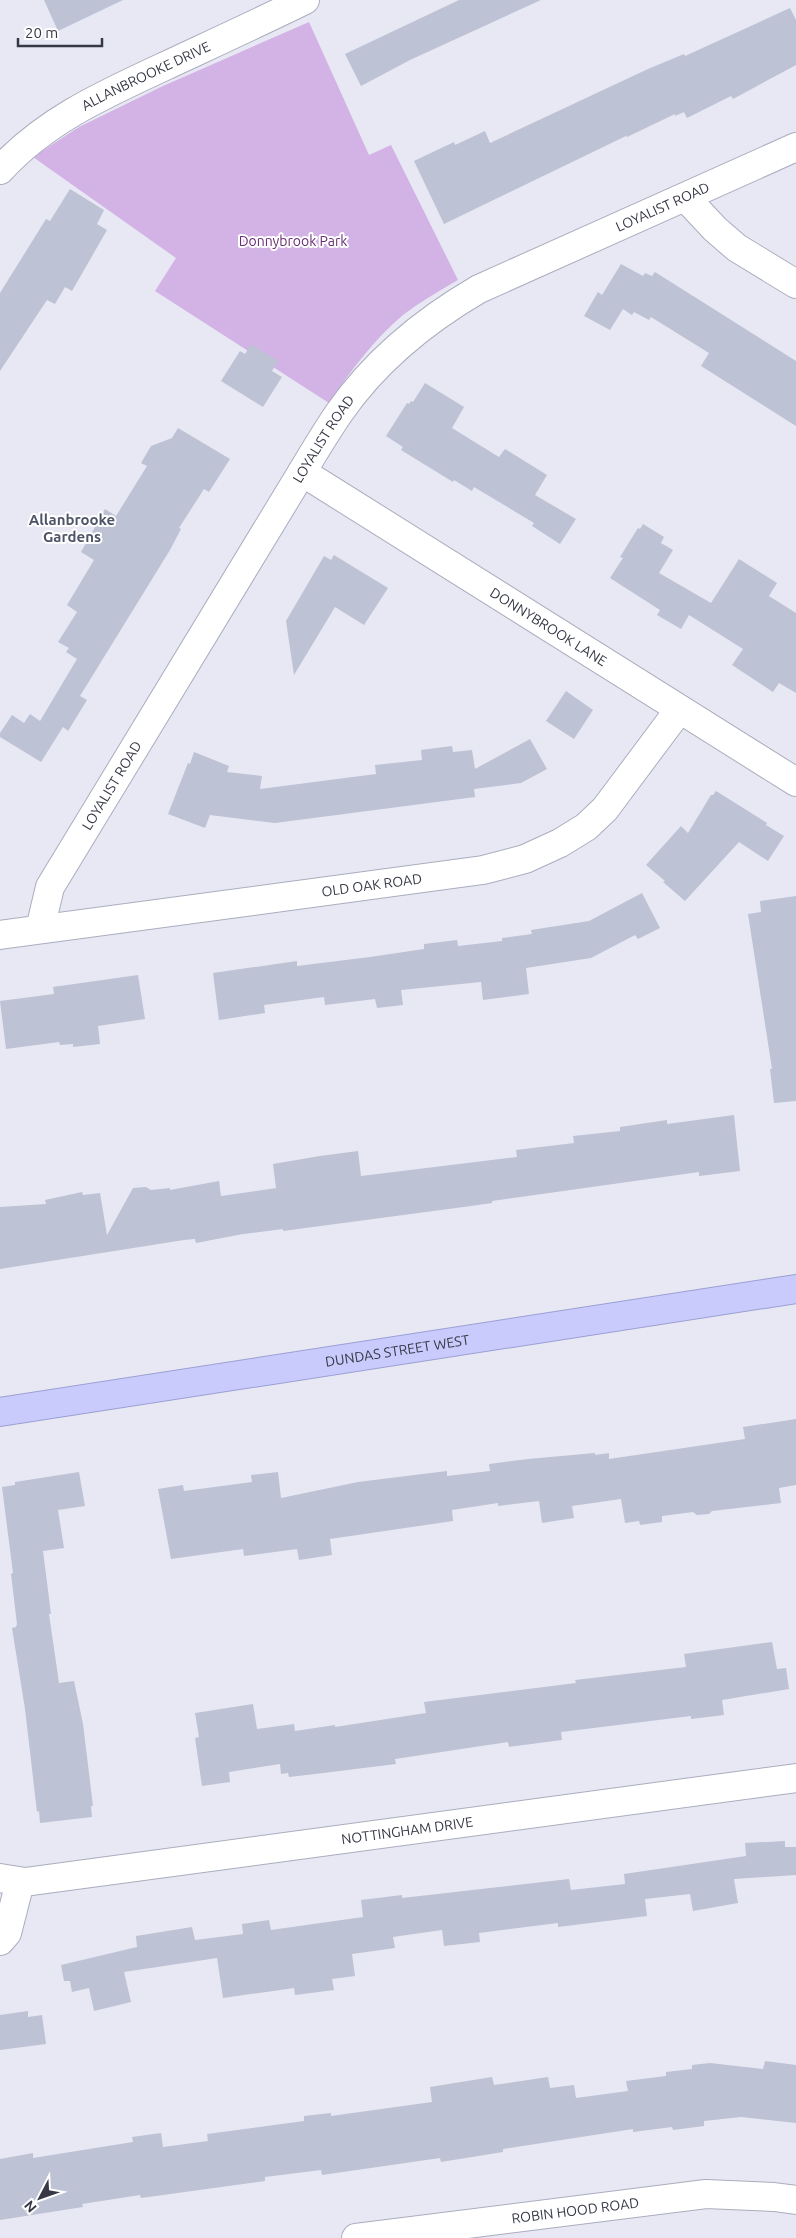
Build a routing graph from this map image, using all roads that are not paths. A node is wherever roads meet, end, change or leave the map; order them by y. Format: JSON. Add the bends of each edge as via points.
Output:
{"nodes":[{"id":1,"x":304,"y":0,"type":"edge"},
{"id":2,"x":796,"y":147,"type":"edge"},
{"id":3,"x":0,"y":170,"type":"edge"},
{"id":4,"x":686,"y":198,"type":"junction"},
{"id":5,"x":796,"y":284,"type":"edge"},
{"id":6,"x":302,"y":472,"type":"junction"},
{"id":7,"x":679,"y":710,"type":"junction"},
{"id":8,"x":796,"y":782,"type":"edge"},
{"id":9,"x":40,"y":929,"type":"junction"},
{"id":10,"x":0,"y":935,"type":"edge"},
{"id":11,"x":796,"y":1289,"type":"edge"},
{"id":12,"x":0,"y":1412,"type":"edge"},
{"id":13,"x":796,"y":1778,"type":"edge"},
{"id":14,"x":10,"y":1880,"type":"edge"},
{"id":15,"x":0,"y":1941,"type":"edge"},
{"id":16,"x":796,"y":2200,"type":"edge"},
{"id":17,"x":356,"y":2238,"type":"edge"}],
"edges":[{"from":1,"to":3,"type":"street","name":"ALLANBROOKE DRIVE","via":[[53,123],[20,148]]},
{"from":2,"to":4,"type":"street","name":"LOYALIST ROAD"},
{"from":4,"to":5,"type":"street","via":[[737,248]]},
{"from":4,"to":6,"type":"street","name":"LOYALIST ROAD","via":[[479,289],[432,318],[402,342],[350,398]]},
{"from":6,"to":7,"type":"street","name":"DONNYBROOK LANE"},
{"from":6,"to":9,"type":"street","name":"LOYALIST ROAD","via":[[50,887]]},
{"from":7,"to":8,"type":"street","name":"DONNYBROOK LANE"},
{"from":7,"to":9,"type":"street","name":"OLD OAK ROAD","via":[[605,809],[560,843],[525,859],[483,870]]},
{"from":9,"to":10,"type":"street","name":"OLD OAK ROAD"},
{"from":11,"to":12,"type":"main road","name":"DUNDAS STREET WEST"},
{"from":13,"to":14,"type":"street","name":"NOTTINGHAM DRIVE"},
{"from":14,"to":15,"type":"street","name":"NOTTINGHAM DRIVE","via":[[7,1933]]},
{"from":16,"to":17,"type":"street","name":"ROBIN HOOD ROAD","via":[[706,2194]]}]}
